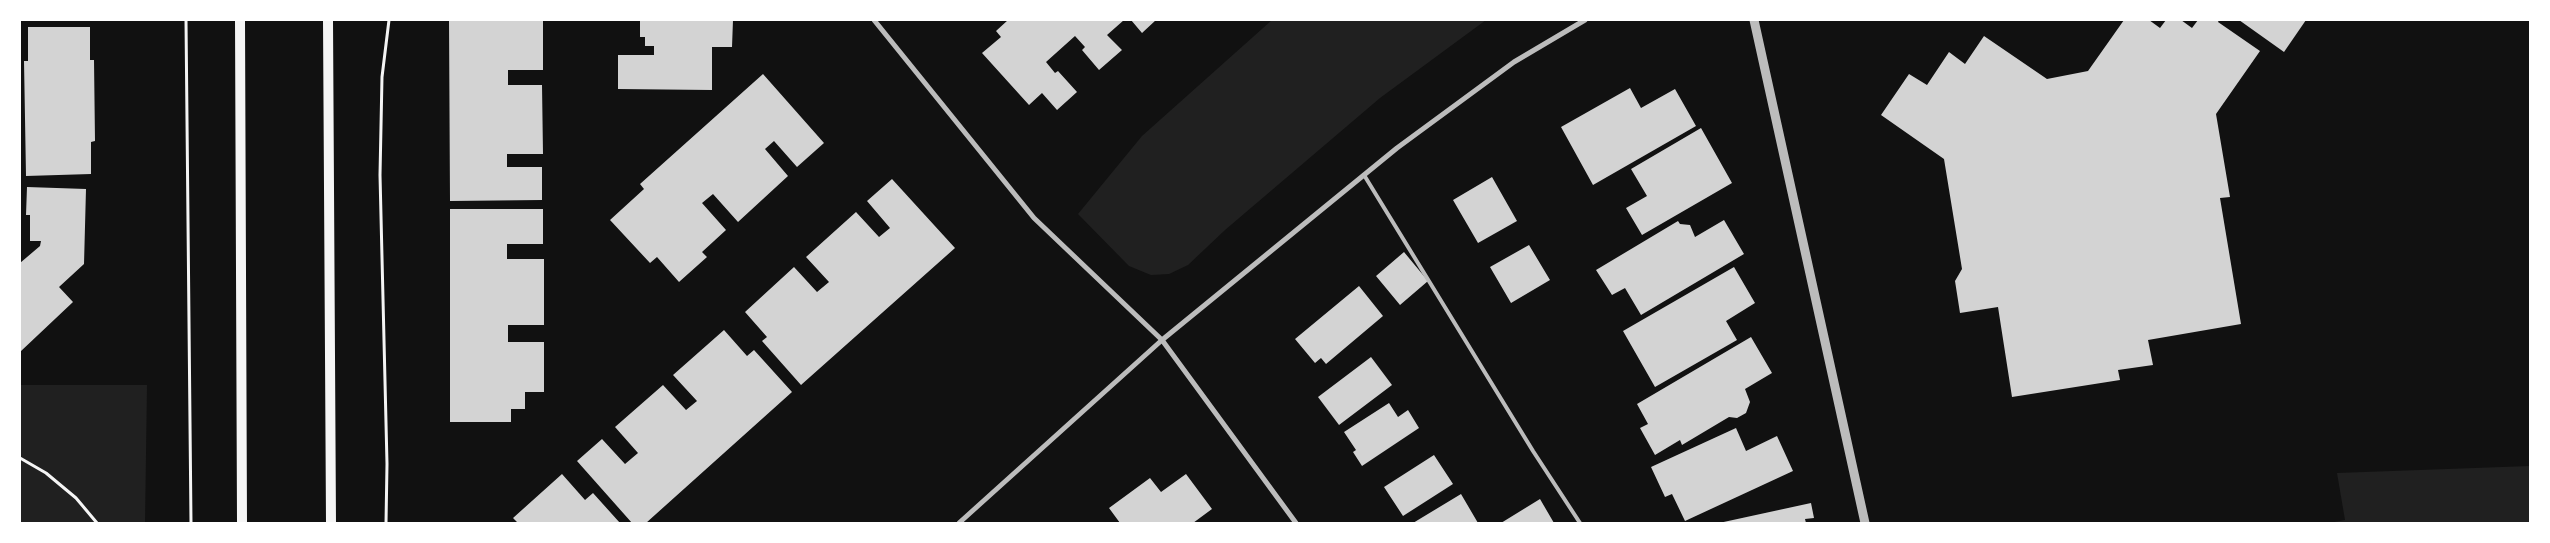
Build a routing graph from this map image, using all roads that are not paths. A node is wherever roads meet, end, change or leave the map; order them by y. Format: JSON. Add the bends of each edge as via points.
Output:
{"nodes":[{"id":1,"x":240,"y":20,"type":"edge"},
{"id":2,"x":328,"y":20,"type":"edge"},
{"id":3,"x":874,"y":20,"type":"edge"},
{"id":4,"x":1585,"y":20,"type":"edge"},
{"id":5,"x":1754,"y":20,"type":"edge"},
{"id":6,"x":1364,"y":175,"type":"junction"},
{"id":7,"x":1162,"y":340,"type":"junction"},
{"id":8,"x":242,"y":523,"type":"edge"},
{"id":9,"x":330,"y":523,"type":"edge"},
{"id":10,"x":959,"y":523,"type":"edge"},
{"id":11,"x":1296,"y":523,"type":"edge"},
{"id":12,"x":1580,"y":523,"type":"edge"},
{"id":13,"x":1865,"y":523,"type":"edge"}],
"edges":[{"from":1,"to":8,"type":"main road"},
{"from":2,"to":9,"type":"main road"},
{"from":3,"to":7,"type":"street","via":[[1034,218]]},
{"from":4,"to":6,"type":"street","via":[[1514,62]]},
{"from":5,"to":13,"type":"street"},
{"from":6,"to":7,"type":"street"},
{"from":6,"to":12,"type":"lane"},
{"from":7,"to":10,"type":"street"},
{"from":7,"to":11,"type":"street"}]}
